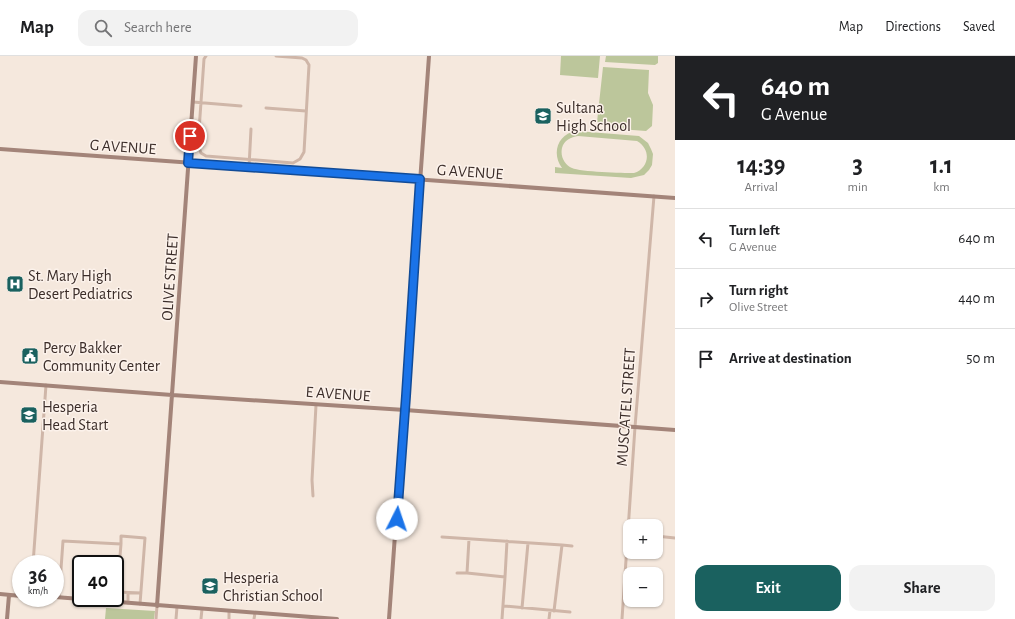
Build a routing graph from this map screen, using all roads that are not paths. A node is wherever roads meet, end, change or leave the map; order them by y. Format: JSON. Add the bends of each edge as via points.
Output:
{"nodes":[{"id":1,"x":196,"y":56,"type":"edge"},
{"id":2,"x":206,"y":56,"type":"edge"},
{"id":3,"x":276,"y":56,"type":"edge"},
{"id":4,"x":429,"y":56,"type":"edge"},
{"id":5,"x":193,"y":102,"type":"junction"},
{"id":6,"x":201,"y":103,"type":"junction"},
{"id":7,"x":241,"y":106,"type":"dead end"},
{"id":8,"x":266,"y":108,"type":"dead end"},
{"id":9,"x":306,"y":111,"type":"junction"},
{"id":10,"x":251,"y":129,"type":"dead end"},
{"id":11,"x":0,"y":149,"type":"edge"},
{"id":12,"x":250,"y":160,"type":"junction"},
{"id":13,"x":188,"y":163,"type":"junction"},
{"id":14,"x":249,"y":167,"type":"junction"},
{"id":15,"x":420,"y":179,"type":"junction"},
{"id":16,"x":654,"y":196,"type":"junction"},
{"id":17,"x":675,"y":198,"type":"edge"},
{"id":18,"x":0,"y":382,"type":"edge"},
{"id":19,"x":46,"y":385,"type":"junction"},
{"id":20,"x":172,"y":395,"type":"junction"},
{"id":21,"x":316,"y":405,"type":"junction"},
{"id":22,"x":405,"y":410,"type":"junction"},
{"id":23,"x":635,"y":427,"type":"junction"},
{"id":24,"x":675,"y":430,"type":"edge"},
{"id":25,"x":313,"y":496,"type":"dead end"},
{"id":26,"x":630,"y":519,"type":"edge"},
{"id":27,"x":442,"y":537,"type":"dead end"},
{"id":28,"x":663,"y":537,"type":"edge"},
{"id":29,"x":675,"y":538,"type":"edge"},
{"id":30,"x":469,"y":539,"type":"junction"},
{"id":31,"x":507,"y":541,"type":"junction"},
{"id":32,"x":528,"y":543,"type":"junction"},
{"id":33,"x":121,"y":544,"type":"junction"},
{"id":34,"x":562,"y":546,"type":"junction"},
{"id":35,"x":572,"y":546,"type":"dead end"},
{"id":36,"x":34,"y":555,"type":"edge"},
{"id":37,"x":62,"y":555,"type":"edge"},
{"id":38,"x":627,"y":559,"type":"edge"},
{"id":39,"x":457,"y":573,"type":"dead end"},
{"id":40,"x":467,"y":573,"type":"junction"},
{"id":41,"x":505,"y":577,"type":"junction"},
{"id":42,"x":128,"y":592,"type":"junction"},
{"id":43,"x":141,"y":593,"type":"junction"},
{"id":44,"x":0,"y":594,"type":"edge"},
{"id":45,"x":8,"y":595,"type":"junction"},
{"id":46,"x":12,"y":595,"type":"edge"},
{"id":47,"x":64,"y":598,"type":"edge"},
{"id":48,"x":128,"y":603,"type":"junction"},
{"id":49,"x":140,"y":604,"type":"junction"},
{"id":50,"x":157,"y":606,"type":"junction"},
{"id":51,"x":504,"y":606,"type":"junction"},
{"id":52,"x":177,"y":607,"type":"junction"},
{"id":53,"x":522,"y":608,"type":"junction"},
{"id":54,"x":202,"y":609,"type":"junction"},
{"id":55,"x":229,"y":611,"type":"junction"},
{"id":56,"x":552,"y":611,"type":"junction"},
{"id":57,"x":570,"y":612,"type":"dead end"},
{"id":58,"x":255,"y":613,"type":"junction"},
{"id":59,"x":293,"y":617,"type":"edge"},
{"id":60,"x":7,"y":619,"type":"edge"},
{"id":61,"x":156,"y":619,"type":"edge"},
{"id":62,"x":176,"y":619,"type":"edge"},
{"id":63,"x":201,"y":619,"type":"edge"},
{"id":64,"x":229,"y":619,"type":"edge"},
{"id":65,"x":254,"y":619,"type":"edge"},
{"id":66,"x":337,"y":619,"type":"edge"},
{"id":67,"x":389,"y":619,"type":"edge"},
{"id":68,"x":502,"y":619,"type":"edge"},
{"id":69,"x":549,"y":619,"type":"edge"},
{"id":70,"x":622,"y":619,"type":"edge"}],
"edges":[{"from":1,"to":5,"type":"street","name":"OLIVE STREET"},
{"from":2,"to":6,"type":"street"},
{"from":3,"to":9,"type":"street","via":[[306,60],[309,69]]},
{"from":4,"to":15,"type":"street"},
{"from":5,"to":6,"type":"street"},
{"from":5,"to":13,"type":"street","name":"OLIVE STREET"},
{"from":6,"to":7,"type":"street"},
{"from":6,"to":12,"type":"street","via":[[198,145],[201,153],[206,156]]},
{"from":8,"to":9,"type":"street"},
{"from":9,"to":12,"type":"street","via":[[304,152],[300,159],[293,163]]},
{"from":10,"to":12,"type":"street"},
{"from":11,"to":13,"type":"street","name":"G AVENUE"},
{"from":12,"to":14,"type":"street"},
{"from":13,"to":14,"type":"street","name":"G AVENUE"},
{"from":13,"to":20,"type":"street","name":"OLIVE STREET"},
{"from":14,"to":15,"type":"street","name":"G AVENUE"},
{"from":15,"to":16,"type":"street","name":"G AVENUE"},
{"from":15,"to":22,"type":"street"},
{"from":16,"to":17,"type":"street","name":"G AVENUE"},
{"from":16,"to":23,"type":"street","name":"MUSCATEL STREET"},
{"from":18,"to":19,"type":"street","name":"E AVENUE"},
{"from":19,"to":20,"type":"street","name":"E AVENUE"},
{"from":19,"to":36,"type":"street"},
{"from":20,"to":21,"type":"street","name":"E AVENUE"},
{"from":20,"to":50,"type":"street","name":"OLIVE STREET"},
{"from":21,"to":22,"type":"street","name":"E AVENUE"},
{"from":21,"to":25,"type":"street"},
{"from":22,"to":23,"type":"street","name":"E AVENUE"},
{"from":22,"to":67,"type":"street"},
{"from":23,"to":24,"type":"street","name":"E AVENUE"},
{"from":23,"to":26,"type":"street","name":"MUSCATEL STREET"},
{"from":27,"to":30,"type":"street"},
{"from":28,"to":29,"type":"street"},
{"from":30,"to":31,"type":"street"},
{"from":30,"to":40,"type":"street"},
{"from":31,"to":32,"type":"street"},
{"from":31,"to":41,"type":"street"},
{"from":32,"to":34,"type":"street"},
{"from":32,"to":53,"type":"street"},
{"from":33,"to":37,"type":"street","via":[[63,541]]},
{"from":33,"to":42,"type":"street","via":[[117,592]]},
{"from":33,"to":43,"type":"street","via":[[121,536],[144,538]]},
{"from":34,"to":35,"type":"street"},
{"from":34,"to":56,"type":"street"},
{"from":38,"to":70,"type":"street","name":"MUSCATEL STREET"},
{"from":39,"to":40,"type":"street"},
{"from":40,"to":41,"type":"street"},
{"from":41,"to":51,"type":"street"},
{"from":42,"to":43,"type":"street"},
{"from":42,"to":48,"type":"street"},
{"from":43,"to":49,"type":"street"},
{"from":44,"to":45,"type":"street"},
{"from":45,"to":46,"type":"street"},
{"from":45,"to":60,"type":"street"},
{"from":47,"to":48,"type":"street"},
{"from":48,"to":49,"type":"street"},
{"from":49,"to":50,"type":"street"},
{"from":50,"to":52,"type":"street"},
{"from":50,"to":61,"type":"street","name":"OLIVE STREET"},
{"from":51,"to":53,"type":"street"},
{"from":51,"to":68,"type":"street"},
{"from":52,"to":54,"type":"street"},
{"from":52,"to":62,"type":"street"},
{"from":53,"to":56,"type":"street"},
{"from":54,"to":55,"type":"street"},
{"from":54,"to":63,"type":"street"},
{"from":55,"to":58,"type":"street"},
{"from":55,"to":64,"type":"street"},
{"from":56,"to":57,"type":"street"},
{"from":56,"to":69,"type":"street"},
{"from":58,"to":59,"type":"street"},
{"from":58,"to":65,"type":"street"},
{"from":59,"to":66,"type":"street"}]}
